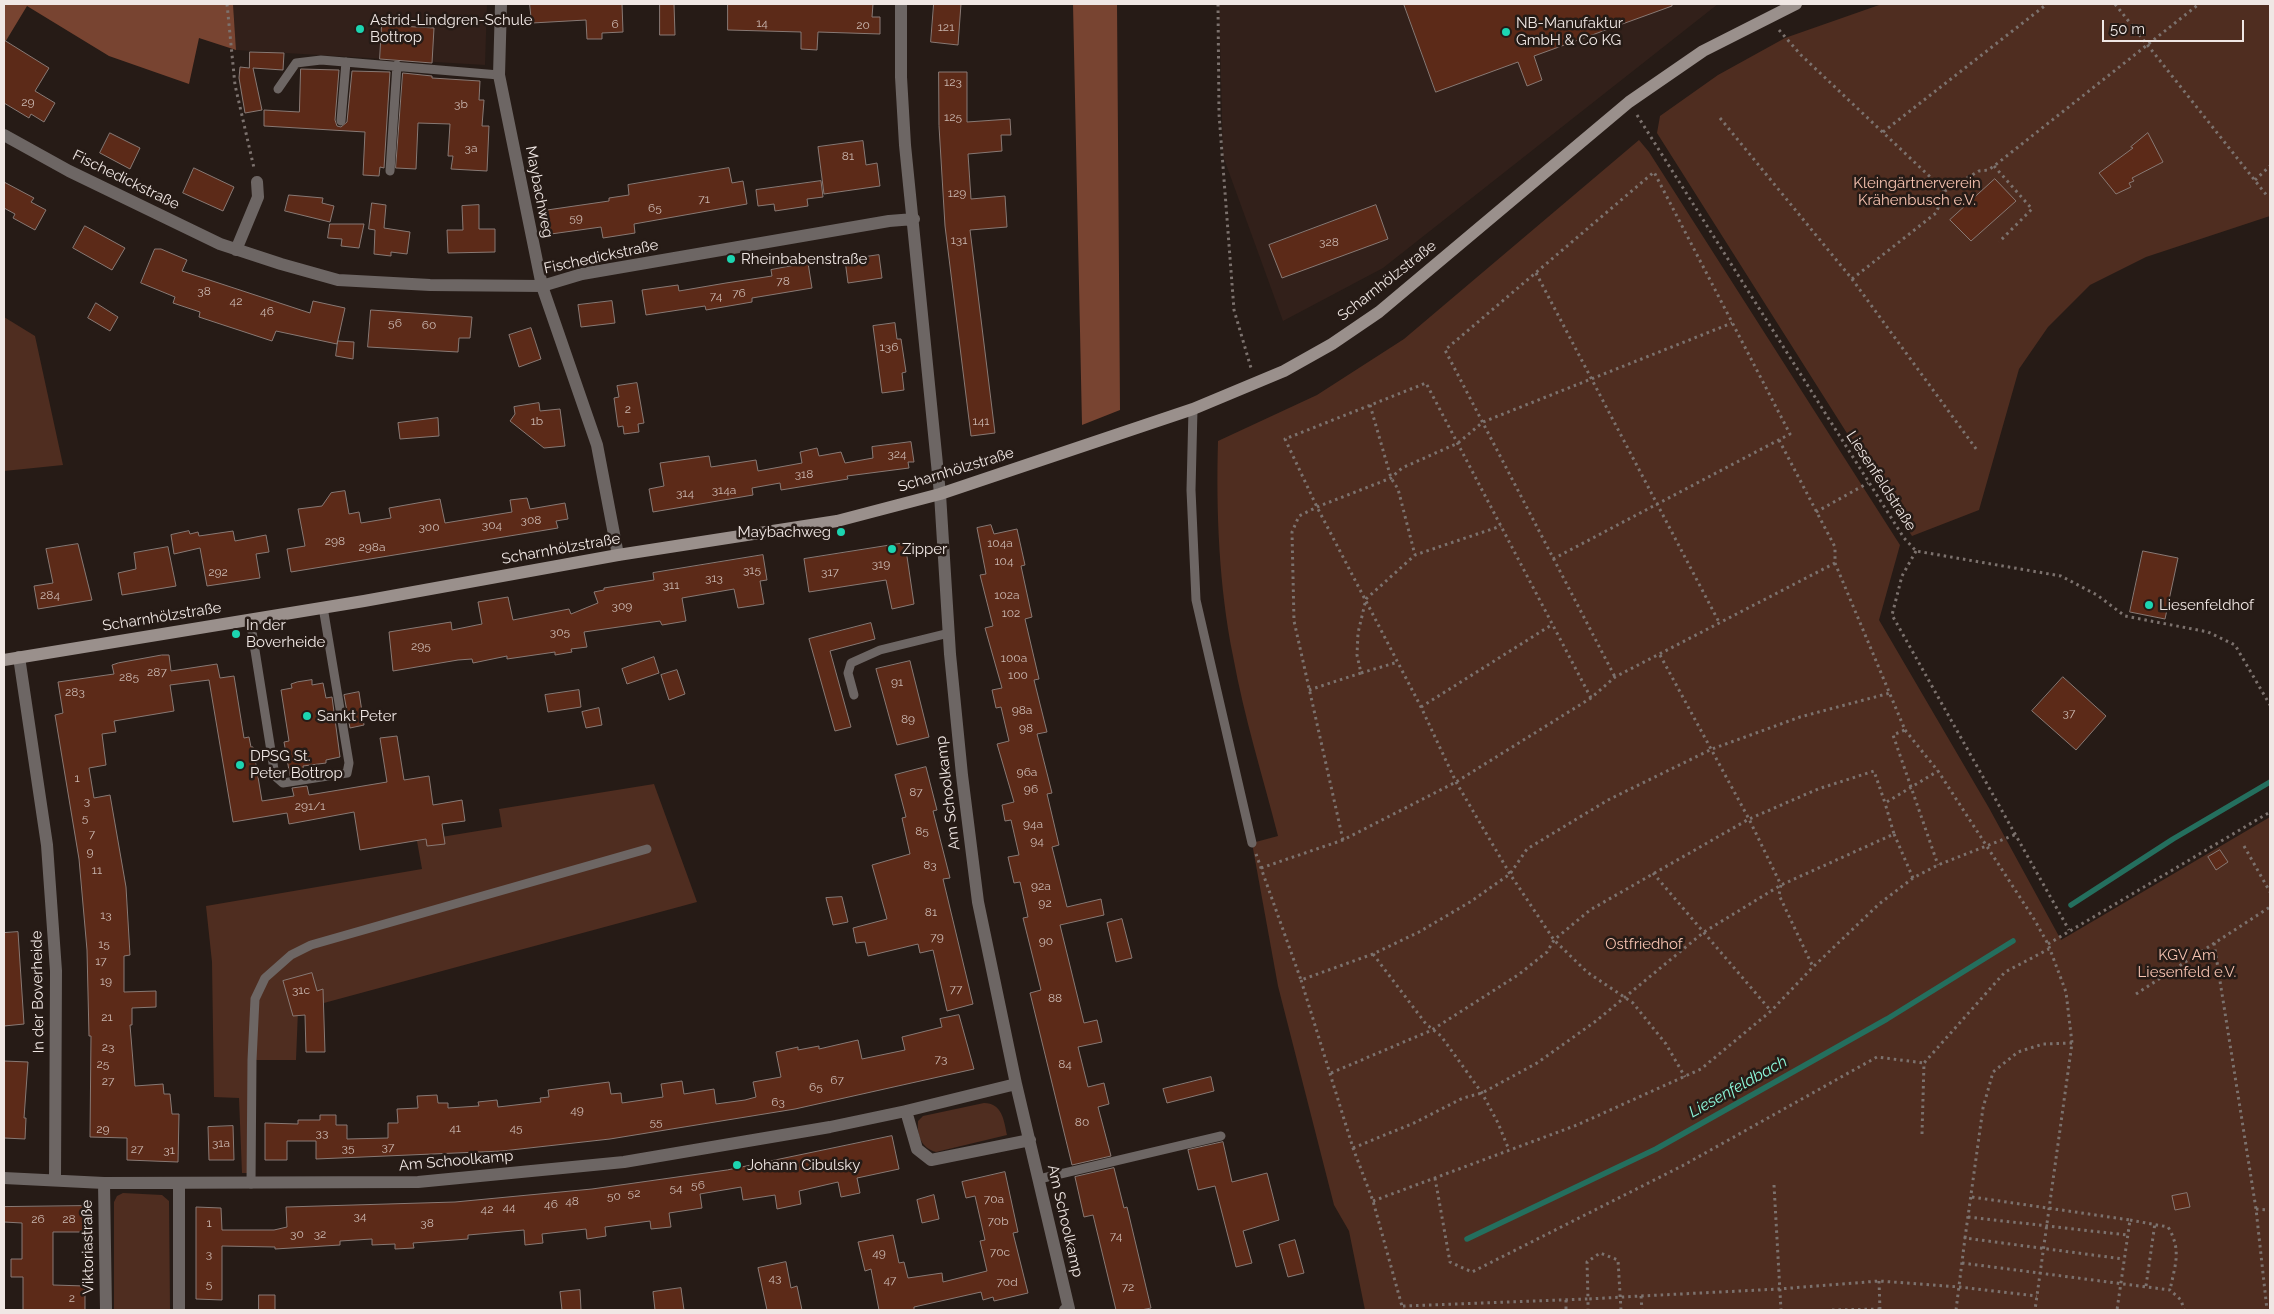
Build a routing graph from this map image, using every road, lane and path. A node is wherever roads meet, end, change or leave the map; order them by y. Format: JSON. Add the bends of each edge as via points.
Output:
{"nodes":[{"id":1,"x":227,"y":4,"type":"edge"},
{"id":2,"x":501,"y":4,"type":"edge"},
{"id":3,"x":901,"y":4,"type":"edge"},
{"id":4,"x":1218,"y":4,"type":"edge"},
{"id":5,"x":1795,"y":4,"type":"edge"},
{"id":6,"x":2047,"y":4,"type":"edge"},
{"id":7,"x":2115,"y":4,"type":"edge"},
{"id":8,"x":2198,"y":4,"type":"edge"},
{"id":9,"x":1769,"y":16,"type":"junction"},
{"id":10,"x":2147,"y":44,"type":"junction"},
{"id":11,"x":346,"y":62,"type":"junction"},
{"id":12,"x":397,"y":65,"type":"junction"},
{"id":13,"x":499,"y":74,"type":"junction"},
{"id":14,"x":278,"y":89,"type":"dead end"},
{"id":15,"x":1629,"y":102,"type":"junction"},
{"id":16,"x":1720,"y":118,"type":"dead end"},
{"id":17,"x":340,"y":121,"type":"dead end"},
{"id":18,"x":1884,"y":132,"type":"junction"},
{"id":19,"x":4,"y":135,"type":"edge"},
{"id":20,"x":1994,"y":166,"type":"junction"},
{"id":21,"x":2270,"y":166,"type":"edge"},
{"id":22,"x":390,"y":171,"type":"dead end"},
{"id":23,"x":2255,"y":180,"type":"junction"},
{"id":24,"x":257,"y":182,"type":"joint"},
{"id":25,"x":1945,"y":191,"type":"junction"},
{"id":26,"x":2268,"y":197,"type":"dead end"},
{"id":27,"x":914,"y":219,"type":"junction"},
{"id":28,"x":1999,"y":242,"type":"dead end"},
{"id":29,"x":236,"y":250,"type":"junction"},
{"id":30,"x":1536,"y":273,"type":"junction"},
{"id":31,"x":1852,"y":279,"type":"junction"},
{"id":32,"x":542,"y":286,"type":"junction"},
{"id":33,"x":1732,"y":323,"type":"junction"},
{"id":34,"x":1593,"y":379,"type":"junction"},
{"id":35,"x":1256,"y":382,"type":"junction"},
{"id":36,"x":1370,"y":406,"type":"junction"},
{"id":37,"x":1193,"y":409,"type":"junction"},
{"id":38,"x":1483,"y":422,"type":"junction"},
{"id":39,"x":1779,"y":440,"type":"junction"},
{"id":40,"x":1458,"y":443,"type":"junction"},
{"id":41,"x":1977,"y":450,"type":"dead end"},
{"id":42,"x":1391,"y":478,"type":"junction"},
{"id":43,"x":1868,"y":483,"type":"junction"},
{"id":44,"x":940,"y":494,"type":"junction"},
{"id":45,"x":1657,"y":503,"type":"junction"},
{"id":46,"x":1317,"y":506,"type":"junction"},
{"id":47,"x":1816,"y":512,"type":"junction"},
{"id":48,"x":1501,"y":526,"type":"junction"},
{"id":49,"x":1916,"y":551,"type":"junction"},
{"id":50,"x":618,"y":555,"type":"junction"},
{"id":51,"x":1415,"y":556,"type":"junction"},
{"id":52,"x":1553,"y":559,"type":"junction"},
{"id":53,"x":1835,"y":563,"type":"junction"},
{"id":54,"x":1366,"y":599,"type":"junction"},
{"id":55,"x":323,"y":607,"type":"junction"},
{"id":56,"x":250,"y":619,"type":"junction"},
{"id":57,"x":1553,"y":624,"type":"junction"},
{"id":58,"x":1720,"y":624,"type":"junction"},
{"id":59,"x":949,"y":633,"type":"junction"},
{"id":60,"x":1660,"y":655,"type":"junction"},
{"id":61,"x":19,"y":657,"type":"junction"},
{"id":62,"x":4,"y":660,"type":"edge"},
{"id":63,"x":1398,"y":662,"type":"junction"},
{"id":64,"x":1361,"y":673,"type":"junction"},
{"id":65,"x":1615,"y":677,"type":"junction"},
{"id":66,"x":1309,"y":690,"type":"junction"},
{"id":67,"x":1890,"y":693,"type":"junction"},
{"id":68,"x":854,"y":695,"type":"dead end"},
{"id":69,"x":1591,"y":698,"type":"junction"},
{"id":70,"x":2270,"y":705,"type":"edge"},
{"id":71,"x":1421,"y":708,"type":"junction"},
{"id":72,"x":1905,"y":730,"type":"junction"},
{"id":73,"x":1712,"y":749,"type":"junction"},
{"id":74,"x":1938,"y":771,"type":"junction"},
{"id":75,"x":1456,"y":782,"type":"junction"},
{"id":76,"x":1910,"y":789,"type":"junction"},
{"id":77,"x":1885,"y":803,"type":"junction"},
{"id":78,"x":2270,"y":812,"type":"edge"},
{"id":79,"x":1749,"y":819,"type":"junction"},
{"id":80,"x":1894,"y":834,"type":"junction"},
{"id":81,"x":2017,"y":834,"type":"junction"},
{"id":82,"x":1343,"y":840,"type":"junction"},
{"id":83,"x":1252,"y":842,"type":"joint"},
{"id":84,"x":1987,"y":845,"type":"junction"},
{"id":85,"x":2244,"y":846,"type":"dead end"},
{"id":86,"x":646,"y":849,"type":"dead end"},
{"id":87,"x":1938,"y":865,"type":"junction"},
{"id":88,"x":1261,"y":868,"type":"junction"},
{"id":89,"x":1653,"y":873,"type":"junction"},
{"id":90,"x":1510,"y":874,"type":"junction"},
{"id":91,"x":1913,"y":878,"type":"junction"},
{"id":92,"x":1781,"y":885,"type":"junction"},
{"id":93,"x":2270,"y":892,"type":"edge"},
{"id":94,"x":2270,"y":907,"type":"edge"},
{"id":95,"x":2069,"y":930,"type":"junction"},
{"id":96,"x":1704,"y":932,"type":"junction"},
{"id":97,"x":1554,"y":940,"type":"junction"},
{"id":98,"x":2214,"y":943,"type":"junction"},
{"id":99,"x":2048,"y":944,"type":"junction"},
{"id":100,"x":2049,"y":949,"type":"junction"},
{"id":101,"x":1373,"y":954,"type":"junction"},
{"id":102,"x":1813,"y":967,"type":"junction"},
{"id":103,"x":1301,"y":980,"type":"junction"},
{"id":104,"x":2136,"y":994,"type":"dead end"},
{"id":105,"x":1622,"y":998,"type":"junction"},
{"id":106,"x":1771,"y":1011,"type":"junction"},
{"id":107,"x":1432,"y":1030,"type":"junction"},
{"id":108,"x":2072,"y":1043,"type":"junction"},
{"id":109,"x":1924,"y":1064,"type":"junction"},
{"id":110,"x":1331,"y":1073,"type":"junction"},
{"id":111,"x":1685,"y":1077,"type":"junction"},
{"id":112,"x":1016,"y":1084,"type":"junction"},
{"id":113,"x":1482,"y":1093,"type":"junction"},
{"id":114,"x":906,"y":1111,"type":"junction"},
{"id":115,"x":1922,"y":1134,"type":"dead end"},
{"id":116,"x":1221,"y":1136,"type":"dead end"},
{"id":117,"x":1030,"y":1140,"type":"junction"},
{"id":118,"x":1353,"y":1148,"type":"junction"},
{"id":119,"x":1509,"y":1150,"type":"junction"},
{"id":120,"x":4,"y":1178,"type":"edge"},
{"id":121,"x":1435,"y":1178,"type":"junction"},
{"id":122,"x":55,"y":1179,"type":"junction"},
{"id":123,"x":1039,"y":1179,"type":"junction"},
{"id":124,"x":104,"y":1184,"type":"junction"},
{"id":125,"x":179,"y":1184,"type":"junction"},
{"id":126,"x":251,"y":1184,"type":"junction"},
{"id":127,"x":1774,"y":1185,"type":"dead end"},
{"id":128,"x":1972,"y":1197,"type":"junction"},
{"id":129,"x":1373,"y":1201,"type":"junction"},
{"id":130,"x":2049,"y":1208,"type":"junction"},
{"id":131,"x":2256,"y":1210,"type":"junction"},
{"id":132,"x":2270,"y":1210,"type":"edge"},
{"id":133,"x":1968,"y":1217,"type":"junction"},
{"id":134,"x":2130,"y":1220,"type":"junction"},
{"id":135,"x":2155,"y":1223,"type":"junction"},
{"id":136,"x":2046,"y":1225,"type":"junction"},
{"id":137,"x":2127,"y":1235,"type":"junction"},
{"id":138,"x":1965,"y":1238,"type":"junction"},
{"id":139,"x":2043,"y":1249,"type":"junction"},
{"id":140,"x":2123,"y":1259,"type":"junction"},
{"id":141,"x":1962,"y":1263,"type":"junction"},
{"id":142,"x":2040,"y":1272,"type":"junction"},
{"id":143,"x":1879,"y":1281,"type":"junction"},
{"id":144,"x":2120,"y":1282,"type":"junction"},
{"id":145,"x":2146,"y":1286,"type":"junction"},
{"id":146,"x":1960,"y":1287,"type":"junction"},
{"id":147,"x":1780,"y":1289,"type":"junction"},
{"id":148,"x":2170,"y":1290,"type":"junction"},
{"id":149,"x":1642,"y":1296,"type":"junction"},
{"id":150,"x":2037,"y":1296,"type":"junction"},
{"id":151,"x":1620,"y":1297,"type":"junction"},
{"id":152,"x":1588,"y":1299,"type":"junction"},
{"id":153,"x":1566,"y":1300,"type":"junction"},
{"id":154,"x":1403,"y":1308,"type":"edge"},
{"id":155,"x":1880,"y":1309,"type":"edge"},
{"id":156,"x":106,"y":1310,"type":"edge"},
{"id":157,"x":179,"y":1310,"type":"edge"},
{"id":158,"x":1068,"y":1310,"type":"edge"},
{"id":159,"x":1566,"y":1310,"type":"edge"},
{"id":160,"x":1588,"y":1310,"type":"edge"},
{"id":161,"x":1621,"y":1310,"type":"edge"},
{"id":162,"x":1642,"y":1310,"type":"edge"},
{"id":163,"x":1781,"y":1310,"type":"edge"},
{"id":164,"x":1832,"y":1310,"type":"edge"},
{"id":165,"x":1956,"y":1310,"type":"edge"},
{"id":166,"x":2035,"y":1310,"type":"edge"},
{"id":167,"x":2117,"y":1310,"type":"edge"},
{"id":168,"x":2184,"y":1310,"type":"edge"},
{"id":169,"x":2267,"y":1310,"type":"edge"}],
"edges":[{"from":1,"to":24,"type":"path","via":[[235,86]]},
{"from":2,"to":13,"type":"street","name":"Maybachweg"},
{"from":3,"to":27,"type":"street","via":[[905,145]]},
{"from":4,"to":35,"type":"path","via":[[1219,114],[1234,310]]},
{"from":5,"to":9,"type":"main road","name":"Scharnhölzstraße"},
{"from":6,"to":18,"type":"path"},
{"from":7,"to":10,"type":"path"},
{"from":8,"to":10,"type":"path"},
{"from":9,"to":15,"type":"main road","name":"Scharnhölzstraße","via":[[1703,51]]},
{"from":9,"to":18,"type":"path","via":[[1801,55]]},
{"from":10,"to":20,"type":"path"},
{"from":10,"to":23,"type":"path"},
{"from":11,"to":12,"type":"lane"},
{"from":11,"to":14,"type":"lane","via":[[296,63]]},
{"from":11,"to":17,"type":"lane"},
{"from":12,"to":13,"type":"lane"},
{"from":12,"to":22,"type":"lane"},
{"from":13,"to":32,"type":"street","name":"Maybachweg"},
{"from":15,"to":35,"type":"main road","name":"Scharnhölzstraße","via":[[1379,312],[1332,344],[1284,371]]},
{"from":15,"to":43,"type":"path","name":"Liesenfeldstraße"},
{"from":16,"to":31,"type":"path"},
{"from":18,"to":25,"type":"path"},
{"from":19,"to":29,"type":"street","name":"Fischedickstraße","via":[[69,171]]},
{"from":20,"to":25,"type":"path"},
{"from":20,"to":28,"type":"path","via":[[2032,208]]},
{"from":21,"to":23,"type":"path"},
{"from":23,"to":26,"type":"path"},
{"from":24,"to":29,"type":"street","via":[[258,197]]},
{"from":25,"to":31,"type":"path","via":[[1936,212]]},
{"from":27,"to":32,"type":"street","name":"Fischedickstraße","via":[[582,274]]},
{"from":27,"to":44,"type":"street"},
{"from":29,"to":32,"type":"street","name":"Fischedickstraße","via":[[338,280]]},
{"from":30,"to":33,"type":"path","via":[[1654,172]]},
{"from":30,"to":34,"type":"path"},
{"from":30,"to":38,"type":"path","via":[[1445,350]]},
{"from":31,"to":41,"type":"path"},
{"from":32,"to":50,"type":"street","name":"Maybachweg","via":[[597,445]]},
{"from":33,"to":34,"type":"path"},
{"from":33,"to":39,"type":"path","via":[[1790,434]]},
{"from":34,"to":38,"type":"path"},
{"from":34,"to":45,"type":"path"},
{"from":35,"to":37,"type":"main road","name":"Scharnhölzstraße"},
{"from":36,"to":40,"type":"path","via":[[1426,383]]},
{"from":36,"to":42,"type":"path"},
{"from":36,"to":46,"type":"path","via":[[1285,439]]},
{"from":37,"to":44,"type":"main road","name":"Scharnhölzstraße"},
{"from":37,"to":83,"type":"lane","via":[[1191,490],[1196,600]]},
{"from":38,"to":40,"type":"path"},
{"from":38,"to":52,"type":"path"},
{"from":39,"to":45,"type":"path"},
{"from":39,"to":47,"type":"path"},
{"from":40,"to":42,"type":"path","via":[[1402,468]]},
{"from":40,"to":48,"type":"path"},
{"from":42,"to":46,"type":"path"},
{"from":42,"to":51,"type":"path","via":[[1398,489]]},
{"from":43,"to":47,"type":"path"},
{"from":43,"to":49,"type":"path","name":"Liesenfeldstraße"},
{"from":44,"to":50,"type":"main road","name":"Scharnhölzstraße","via":[[837,521]]},
{"from":44,"to":59,"type":"street","name":"Am Schoolkamp"},
{"from":45,"to":52,"type":"path"},
{"from":45,"to":58,"type":"path"},
{"from":46,"to":54,"type":"path"},
{"from":46,"to":66,"type":"path","via":[[1299,516],[1292,532],[1294,622]]},
{"from":47,"to":53,"type":"path","via":[[1834,547]]},
{"from":48,"to":51,"type":"path"},
{"from":48,"to":57,"type":"path"},
{"from":49,"to":70,"type":"path","name":"Liesenfeldstraße","via":[[2061,576],[2097,595],[2125,616],[2208,632],[2235,644]]},
{"from":49,"to":81,"type":"path","via":[[1902,576],[1892,615]]},
{"from":50,"to":55,"type":"main road","name":"Scharnhölzstraße"},
{"from":51,"to":54,"type":"path"},
{"from":52,"to":65,"type":"path"},
{"from":53,"to":58,"type":"path"},
{"from":53,"to":67,"type":"path"},
{"from":54,"to":63,"type":"path"},
{"from":54,"to":64,"type":"path","via":[[1358,633],[1357,655]]},
{"from":55,"to":56,"type":"main road","name":"Scharnhölzstraße"},
{"from":55,"to":56,"type":"lane","via":[[349,764],[347,773],[283,783],[275,776]]},
{"from":56,"to":61,"type":"main road","name":"Scharnhölzstraße"},
{"from":57,"to":69,"type":"path"},
{"from":57,"to":71,"type":"path"},
{"from":58,"to":60,"type":"path"},
{"from":59,"to":68,"type":"lane","via":[[880,650],[851,663],[848,673]]},
{"from":59,"to":112,"type":"street","name":"Am Schoolkamp","via":[[978,902]]},
{"from":60,"to":65,"type":"path"},
{"from":60,"to":73,"type":"path"},
{"from":61,"to":62,"type":"main road","name":"Scharnhölzstraße"},
{"from":61,"to":122,"type":"street","name":"In der Boverheide","via":[[47,845],[56,971]]},
{"from":63,"to":64,"type":"path"},
{"from":63,"to":71,"type":"path"},
{"from":64,"to":66,"type":"path"},
{"from":65,"to":69,"type":"path"},
{"from":66,"to":82,"type":"path"},
{"from":67,"to":72,"type":"path"},
{"from":67,"to":73,"type":"path","via":[[1800,717]]},
{"from":69,"to":75,"type":"path"},
{"from":71,"to":75,"type":"path"},
{"from":72,"to":74,"type":"path"},
{"from":72,"to":76,"type":"path","via":[[1892,735]]},
{"from":73,"to":79,"type":"path"},
{"from":73,"to":90,"type":"path","via":[[1608,800],[1528,849]]},
{"from":74,"to":76,"type":"path"},
{"from":74,"to":84,"type":"path"},
{"from":75,"to":82,"type":"path"},
{"from":75,"to":90,"type":"path"},
{"from":76,"to":77,"type":"path"},
{"from":76,"to":87,"type":"path"},
{"from":77,"to":79,"type":"path","via":[[1874,771],[1818,789]]},
{"from":77,"to":80,"type":"path"},
{"from":78,"to":95,"type":"path"},
{"from":79,"to":89,"type":"path"},
{"from":79,"to":92,"type":"path"},
{"from":80,"to":91,"type":"path"},
{"from":80,"to":92,"type":"path"},
{"from":81,"to":84,"type":"path"},
{"from":81,"to":95,"type":"path"},
{"from":82,"to":88,"type":"path"},
{"from":83,"to":88,"type":"path"},
{"from":84,"to":87,"type":"path"},
{"from":84,"to":99,"type":"path"},
{"from":85,"to":93,"type":"path"},
{"from":86,"to":126,"type":"lane","via":[[312,944],[291,955],[265,978],[255,999]]},
{"from":87,"to":91,"type":"path"},
{"from":88,"to":103,"type":"path"},
{"from":89,"to":96,"type":"path"},
{"from":89,"to":97,"type":"path","via":[[1590,910]]},
{"from":90,"to":97,"type":"path"},
{"from":90,"to":101,"type":"path","via":[[1419,932]]},
{"from":91,"to":102,"type":"path","via":[[1879,904]]},
{"from":92,"to":96,"type":"path"},
{"from":92,"to":102,"type":"path","via":[[1779,895]]},
{"from":94,"to":98,"type":"path"},
{"from":95,"to":99,"type":"path"},
{"from":96,"to":105,"type":"path"},
{"from":96,"to":106,"type":"path"},
{"from":97,"to":105,"type":"path","via":[[1587,972]]},
{"from":97,"to":107,"type":"path","via":[[1547,952],[1518,975]]},
{"from":98,"to":104,"type":"path"},
{"from":98,"to":131,"type":"path"},
{"from":99,"to":100,"type":"path"},
{"from":100,"to":108,"type":"path","via":[[2066,992]]},
{"from":100,"to":109,"type":"path","via":[[2005,972]]},
{"from":101,"to":103,"type":"path"},
{"from":101,"to":107,"type":"path"},
{"from":102,"to":106,"type":"path"},
{"from":103,"to":110,"type":"path"},
{"from":105,"to":111,"type":"path","via":[[1632,1003],[1666,1044]]},
{"from":105,"to":113,"type":"path","via":[[1537,1063]]},
{"from":106,"to":111,"type":"path","via":[[1701,1069]]},
{"from":107,"to":110,"type":"path"},
{"from":107,"to":113,"type":"path","via":[[1441,1036]]},
{"from":108,"to":128,"type":"path","via":[[2044,1044],[2018,1052],[1993,1072],[1983,1108]]},
{"from":108,"to":130,"type":"path"},
{"from":109,"to":115,"type":"path"},
{"from":109,"to":121,"type":"path","via":[[1877,1057],[1682,1166],[1472,1272],[1450,1262]]},
{"from":110,"to":118,"type":"path"},
{"from":111,"to":119,"type":"path","via":[[1576,1125]]},
{"from":112,"to":114,"type":"street","name":"Am Schoolkamp"},
{"from":112,"to":117,"type":"street","name":"Am Schoolkamp"},
{"from":113,"to":118,"type":"path","via":[[1463,1098]]},
{"from":113,"to":119,"type":"path"},
{"from":114,"to":117,"type":"street","via":[[917,1149],[931,1160]]},
{"from":114,"to":126,"type":"street","name":"Am Schoolkamp","via":[[624,1162],[418,1182]]},
{"from":116,"to":123,"type":"lane"},
{"from":117,"to":123,"type":"street","name":"Am Schoolkamp"},
{"from":118,"to":129,"type":"path"},
{"from":119,"to":121,"type":"path"},
{"from":120,"to":122,"type":"street","name":"Am Schoolkamp"},
{"from":121,"to":129,"type":"path"},
{"from":122,"to":124,"type":"street","name":"Am Schoolkamp"},
{"from":123,"to":158,"type":"street","name":"Am Schoolkamp"},
{"from":124,"to":125,"type":"street","name":"Am Schoolkamp"},
{"from":124,"to":156,"type":"street","name":"Viktoriastraße"},
{"from":125,"to":126,"type":"street","name":"Am Schoolkamp"},
{"from":125,"to":157,"type":"street"},
{"from":127,"to":147,"type":"path"},
{"from":128,"to":130,"type":"path"},
{"from":128,"to":133,"type":"path"},
{"from":129,"to":154,"type":"path"},
{"from":130,"to":134,"type":"path"},
{"from":130,"to":136,"type":"path"},
{"from":131,"to":132,"type":"path"},
{"from":131,"to":169,"type":"path"},
{"from":133,"to":136,"type":"path"},
{"from":133,"to":138,"type":"path"},
{"from":134,"to":135,"type":"path"},
{"from":134,"to":137,"type":"path"},
{"from":135,"to":145,"type":"path"},
{"from":135,"to":148,"type":"path","via":[[2168,1227],[2176,1240]]},
{"from":136,"to":137,"type":"path"},
{"from":136,"to":139,"type":"path"},
{"from":137,"to":140,"type":"path"},
{"from":138,"to":139,"type":"path"},
{"from":138,"to":141,"type":"path"},
{"from":139,"to":140,"type":"path"},
{"from":139,"to":142,"type":"path"},
{"from":140,"to":144,"type":"path"},
{"from":141,"to":142,"type":"path"},
{"from":141,"to":146,"type":"path"},
{"from":142,"to":144,"type":"path"},
{"from":142,"to":150,"type":"path"},
{"from":143,"to":146,"type":"path"},
{"from":143,"to":147,"type":"path"},
{"from":143,"to":155,"type":"path"},
{"from":144,"to":145,"type":"path"},
{"from":144,"to":167,"type":"path"},
{"from":145,"to":148,"type":"path"},
{"from":146,"to":150,"type":"path"},
{"from":146,"to":165,"type":"path"},
{"from":147,"to":149,"type":"path"},
{"from":147,"to":163,"type":"path"},
{"from":148,"to":168,"type":"path","via":[[2181,1300]]},
{"from":149,"to":151,"type":"path"},
{"from":149,"to":162,"type":"path"},
{"from":150,"to":166,"type":"path"},
{"from":151,"to":152,"type":"path"},
{"from":151,"to":152,"type":"path","via":[[1618,1260],[1600,1253],[1587,1262]]},
{"from":151,"to":161,"type":"path"},
{"from":152,"to":153,"type":"path"},
{"from":152,"to":160,"type":"path"},
{"from":153,"to":154,"type":"path"},
{"from":153,"to":159,"type":"path"},
{"from":155,"to":164,"type":"path"}]}
